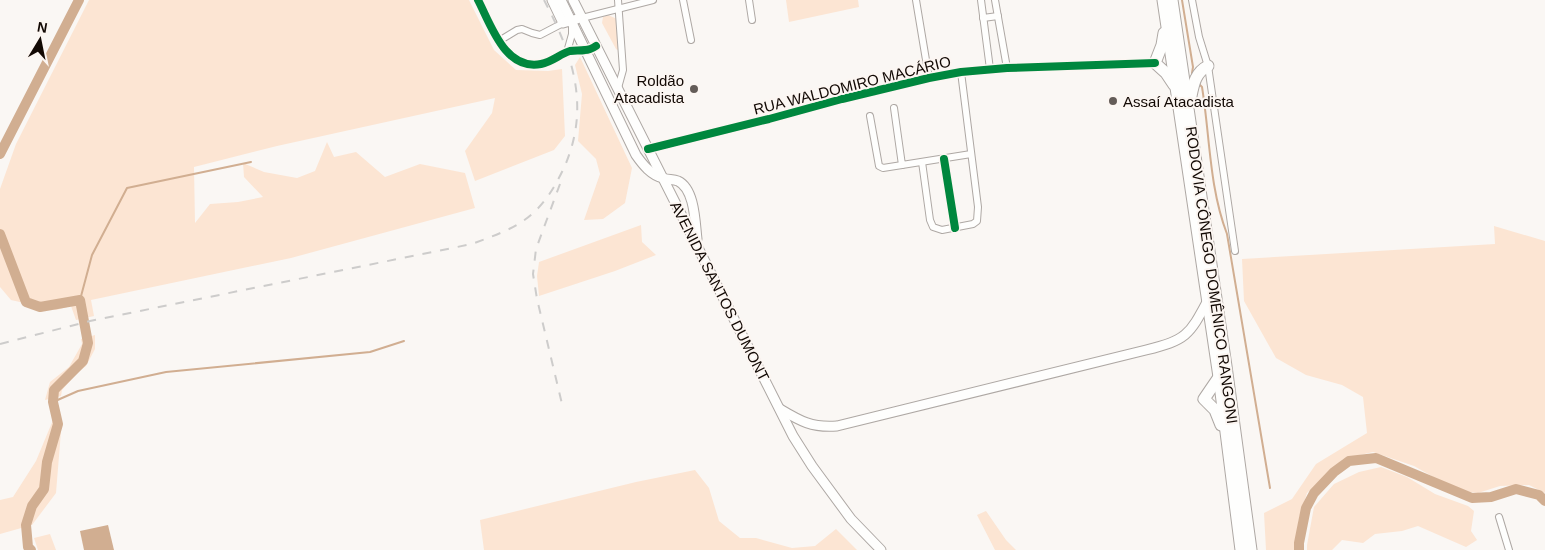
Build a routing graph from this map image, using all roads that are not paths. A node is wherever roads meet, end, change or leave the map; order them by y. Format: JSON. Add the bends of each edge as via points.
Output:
{"nodes":[{"id":1,"x":478,"y":0,"type":"edge"},
{"id":2,"x":552,"y":0,"type":"edge"},
{"id":3,"x":561,"y":0,"type":"edge"},
{"id":4,"x":574,"y":0,"type":"edge"},
{"id":5,"x":618,"y":0,"type":"edge"},
{"id":6,"x":653,"y":0,"type":"edge"},
{"id":7,"x":683,"y":0,"type":"edge"},
{"id":8,"x":749,"y":0,"type":"edge"},
{"id":9,"x":916,"y":0,"type":"edge"},
{"id":10,"x":981,"y":0,"type":"edge"},
{"id":11,"x":996,"y":0,"type":"edge"},
{"id":12,"x":1163,"y":0,"type":"edge"},
{"id":13,"x":1172,"y":0,"type":"edge"},
{"id":14,"x":1192,"y":0,"type":"edge"},
{"id":15,"x":619,"y":8,"type":"junction"},
{"id":16,"x":998,"y":16,"type":"junction"},
{"id":17,"x":1166,"y":17,"type":"junction"},
{"id":18,"x":582,"y":18,"type":"junction"},
{"id":19,"x":983,"y":18,"type":"junction"},
{"id":20,"x":752,"y":20,"type":"dead end"},
{"id":21,"x":567,"y":22,"type":"junction"},
{"id":22,"x":691,"y":40,"type":"dead end"},
{"id":23,"x":499,"y":41,"type":"junction"},
{"id":24,"x":596,"y":46,"type":"junction"},
{"id":25,"x":585,"y":50,"type":"junction"},
{"id":26,"x":567,"y":52,"type":"junction"},
{"id":27,"x":1154,"y":63,"type":"junction"},
{"id":28,"x":1208,"y":66,"type":"junction"},
{"id":29,"x":1007,"y":68,"type":"junction"},
{"id":30,"x":990,"y":69,"type":"junction"},
{"id":31,"x":961,"y":72,"type":"junction"},
{"id":32,"x":929,"y":78,"type":"junction"},
{"id":33,"x":618,"y":88,"type":"junction"},
{"id":34,"x":1176,"y":88,"type":"junction"},
{"id":35,"x":894,"y":108,"type":"dead end"},
{"id":36,"x":1188,"y":113,"type":"junction"},
{"id":37,"x":870,"y":116,"type":"dead end"},
{"id":38,"x":648,"y":149,"type":"junction"},
{"id":39,"x":971,"y":154,"type":"junction"},
{"id":40,"x":944,"y":159,"type":"junction"},
{"id":41,"x":922,"y":162,"type":"junction"},
{"id":42,"x":902,"y":165,"type":"junction"},
{"id":43,"x":663,"y":178,"type":"junction"},
{"id":44,"x":955,"y":228,"type":"junction"},
{"id":45,"x":698,"y":244,"type":"junction"},
{"id":46,"x":1234,"y":252,"type":"dead end"},
{"id":47,"x":1208,"y":300,"type":"junction"},
{"id":48,"x":1219,"y":377,"type":"junction"},
{"id":49,"x":780,"y":409,"type":"junction"},
{"id":50,"x":1232,"y":476,"type":"junction"},
{"id":51,"x":1499,"y":517,"type":"dead end"},
{"id":52,"x":881,"y":550,"type":"edge"},
{"id":53,"x":1241,"y":550,"type":"edge"},
{"id":54,"x":1251,"y":550,"type":"edge"},
{"id":55,"x":1509,"y":550,"type":"edge"}],
"edges":[{"from":1,"to":23,"type":"street"},
{"from":2,"to":21,"type":"main road"},
{"from":3,"to":21,"type":"main road"},
{"from":4,"to":18,"type":"main road","name":"AVENIDA SANTOS DUMONT"},
{"from":5,"to":15,"type":"street"},
{"from":6,"to":15,"type":"street"},
{"from":7,"to":22,"type":"street"},
{"from":8,"to":20,"type":"street"},
{"from":9,"to":32,"type":"street"},
{"from":10,"to":19,"type":"street"},
{"from":11,"to":16,"type":"street"},
{"from":12,"to":17,"type":"highway","name":"RODOVIA CÔNEGO DOMÊNICO RANGONI"},
{"from":13,"to":36,"type":"highway","name":"RODOVIA CÔNEGO DOMÊNICO RANGONI"},
{"from":14,"to":28,"type":"street"},
{"from":15,"to":18,"type":"street"},
{"from":15,"to":33,"type":"street","via":[[622,70]]},
{"from":16,"to":19,"type":"street"},
{"from":16,"to":29,"type":"street"},
{"from":17,"to":27,"type":"highway","via":[[1162,45]]},
{"from":17,"to":34,"type":"highway","name":"RODOVIA CÔNEGO DOMÊNICO RANGONI"},
{"from":18,"to":21,"type":"main road"},
{"from":18,"to":24,"type":"main road","name":"AVENIDA SANTOS DUMONT"},
{"from":19,"to":30,"type":"street"},
{"from":21,"to":23,"type":"street","via":[[540,35],[516,30]]},
{"from":21,"to":25,"type":"main road"},
{"from":21,"to":26,"type":"street","via":[[572,34]]},
{"from":23,"to":26,"type":"street","via":[[513,58],[535,65]]},
{"from":24,"to":25,"type":"street"},
{"from":24,"to":33,"type":"main road","name":"AVENIDA SANTOS DUMONT"},
{"from":25,"to":26,"type":"street"},
{"from":25,"to":43,"type":"main road","via":[[636,155],[647,169]]},
{"from":27,"to":29,"type":"street","name":"RUA WALDOMIRO MACÁRIO"},
{"from":27,"to":34,"type":"highway"},
{"from":28,"to":36,"type":"highway","via":[[1200,71],[1194,82]]},
{"from":28,"to":46,"type":"street"},
{"from":29,"to":30,"type":"street","name":"RUA WALDOMIRO MACÁRIO"},
{"from":30,"to":31,"type":"street","name":"RUA WALDOMIRO MACÁRIO"},
{"from":31,"to":32,"type":"street","name":"RUA WALDOMIRO MACÁRIO"},
{"from":31,"to":39,"type":"street"},
{"from":32,"to":38,"type":"street","name":"RUA WALDOMIRO MACÁRIO"},
{"from":33,"to":38,"type":"main road","name":"AVENIDA SANTOS DUMONT"},
{"from":34,"to":47,"type":"highway","name":"RODOVIA CÔNEGO DOMÊNICO RANGONI"},
{"from":35,"to":42,"type":"street"},
{"from":36,"to":54,"type":"highway","name":"RODOVIA CÔNEGO DOMÊNICO RANGONI"},
{"from":37,"to":42,"type":"street","via":[[879,166]]},
{"from":38,"to":43,"type":"main road","name":"AVENIDA SANTOS DUMONT"},
{"from":39,"to":40,"type":"street"},
{"from":39,"to":44,"type":"street","via":[[977,221]]},
{"from":40,"to":41,"type":"street"},
{"from":40,"to":44,"type":"street"},
{"from":41,"to":42,"type":"street"},
{"from":41,"to":44,"type":"street","via":[[933,227],[942,230]]},
{"from":43,"to":45,"type":"main road","name":"AVENIDA SANTOS DUMONT"},
{"from":43,"to":45,"type":"main road","via":[[681,182],[690,195]]},
{"from":45,"to":49,"type":"main road","name":"AVENIDA SANTOS DUMONT"},
{"from":47,"to":48,"type":"highway","name":"RODOVIA CÔNEGO DOMÊNICO RANGONI"},
{"from":47,"to":49,"type":"main road","via":[[1189,333],[1176,342],[1155,348],[837,426],[804,423]]},
{"from":48,"to":50,"type":"highway","name":"RODOVIA CÔNEGO DOMÊNICO RANGONI"},
{"from":48,"to":50,"type":"highway","via":[[1204,399],[1218,415]]},
{"from":49,"to":52,"type":"main road","name":"AVENIDA SANTOS DUMONT","via":[[812,466],[851,519]]},
{"from":50,"to":53,"type":"highway","name":"RODOVIA CÔNEGO DOMÊNICO RANGONI"},
{"from":51,"to":55,"type":"street"}]}
